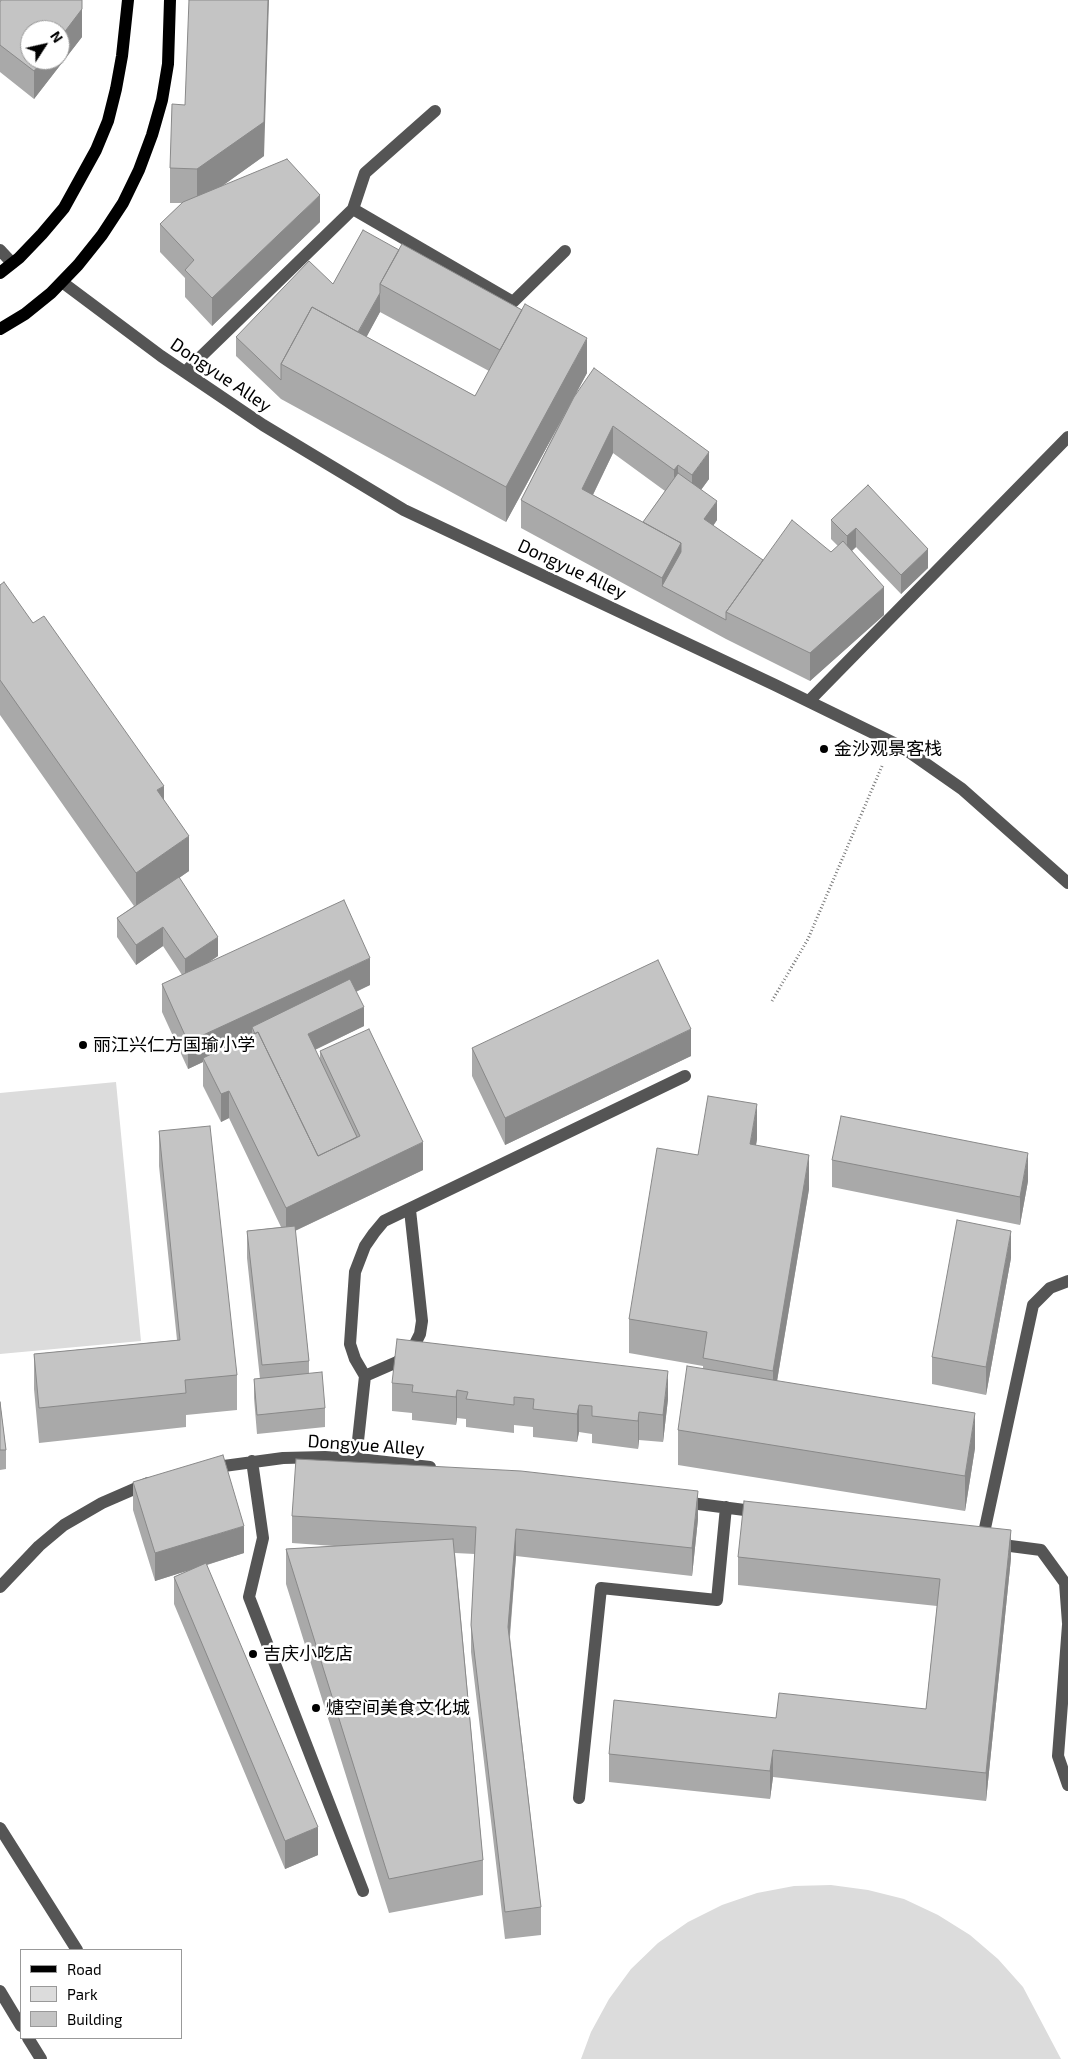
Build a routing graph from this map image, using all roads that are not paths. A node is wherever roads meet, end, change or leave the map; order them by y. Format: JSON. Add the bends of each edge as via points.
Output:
{"nodes":[{"id":1,"x":128,"y":0,"type":"edge"},
{"id":2,"x":170,"y":0,"type":"edge"},
{"id":3,"x":435,"y":111,"type":"dead end"},
{"id":4,"x":352,"y":209,"type":"junction"},
{"id":5,"x":0,"y":250,"type":"edge"},
{"id":6,"x":565,"y":250,"type":"dead end"},
{"id":7,"x":12,"y":263,"type":"junction"},
{"id":8,"x":0,"y":273,"type":"edge"},
{"id":9,"x":62,"y":282,"type":"junction"},
{"id":10,"x":0,"y":329,"type":"edge"},
{"id":11,"x":185,"y":372,"type":"junction"},
{"id":12,"x":1068,"y":437,"type":"edge"},
{"id":13,"x":809,"y":701,"type":"junction"},
{"id":14,"x":1068,"y":883,"type":"edge"},
{"id":15,"x":685,"y":1076,"type":"dead end"},
{"id":16,"x":410,"y":1210,"type":"junction"},
{"id":17,"x":1068,"y":1281,"type":"edge"},
{"id":18,"x":365,"y":1376,"type":"junction"},
{"id":19,"x":356,"y":1459,"type":"junction"},
{"id":20,"x":252,"y":1461,"type":"junction"},
{"id":21,"x":440,"y":1469,"type":"edge"},
{"id":22,"x":198,"y":1470,"type":"edge"},
{"id":23,"x":157,"y":1480,"type":"edge"},
{"id":24,"x":667,"y":1500,"type":"edge"},
{"id":25,"x":726,"y":1508,"type":"junction"},
{"id":26,"x":776,"y":1514,"type":"edge"},
{"id":27,"x":0,"y":1587,"type":"edge"},
{"id":28,"x":1068,"y":1624,"type":"edge"},
{"id":29,"x":1068,"y":1785,"type":"edge"},
{"id":30,"x":579,"y":1798,"type":"dead end"},
{"id":31,"x":0,"y":1828,"type":"edge"},
{"id":32,"x":363,"y":1892,"type":"dead end"},
{"id":33,"x":77,"y":1949,"type":"edge"},
{"id":34,"x":0,"y":1991,"type":"edge"},
{"id":35,"x":20,"y":2024,"type":"edge"},
{"id":36,"x":29,"y":2039,"type":"edge"},
{"id":37,"x":41,"y":2059,"type":"edge"}],
"edges":[{"from":1,"to":7,"type":"main road","via":[[116,89],[96,150],[64,208]]},
{"from":2,"to":9,"type":"main road","via":[[168,64],[162,100],[142,161],[102,235]]},
{"from":3,"to":4,"type":"street","via":[[365,174]]},
{"from":4,"to":6,"type":"street","via":[[513,302]]},
{"from":4,"to":11,"type":"street"},
{"from":5,"to":7,"type":"street"},
{"from":7,"to":8,"type":"main road"},
{"from":9,"to":10,"type":"main road","via":[[25,314]]},
{"from":9,"to":11,"type":"street","name":"Dongyue Alley"},
{"from":11,"to":13,"type":"street","name":"Dongyue Alley","via":[[263,425],[404,510]]},
{"from":12,"to":13,"type":"street"},
{"from":13,"to":14,"type":"street","name":"Dongyue Alley","via":[[892,743],[962,789]]},
{"from":15,"to":16,"type":"street"},
{"from":16,"to":18,"type":"street","via":[[384,1221],[365,1246],[355,1272],[350,1344]]},
{"from":16,"to":18,"type":"street","via":[[422,1321],[420,1334],[407,1355]]},
{"from":17,"to":28,"type":"street","via":[[1050,1288],[1033,1305],[977,1541],[1041,1550],[1065,1583]]},
{"from":18,"to":19,"type":"street"},
{"from":19,"to":20,"type":"street","name":"Dongyue Alley","via":[[325,1457]]},
{"from":19,"to":21,"type":"street","name":"Dongyue Alley"},
{"from":20,"to":22,"type":"street","name":"Dongyue Alley"},
{"from":20,"to":32,"type":"street","via":[[263,1538],[248,1597]]},
{"from":23,"to":27,"type":"street","via":[[102,1503],[64,1525],[21,1563]]},
{"from":24,"to":25,"type":"street"},
{"from":25,"to":26,"type":"street"},
{"from":25,"to":30,"type":"street","via":[[717,1600],[601,1588]]},
{"from":28,"to":29,"type":"street","via":[[1058,1756]]},
{"from":31,"to":33,"type":"street"},
{"from":34,"to":35,"type":"street"},
{"from":36,"to":37,"type":"street"}]}
